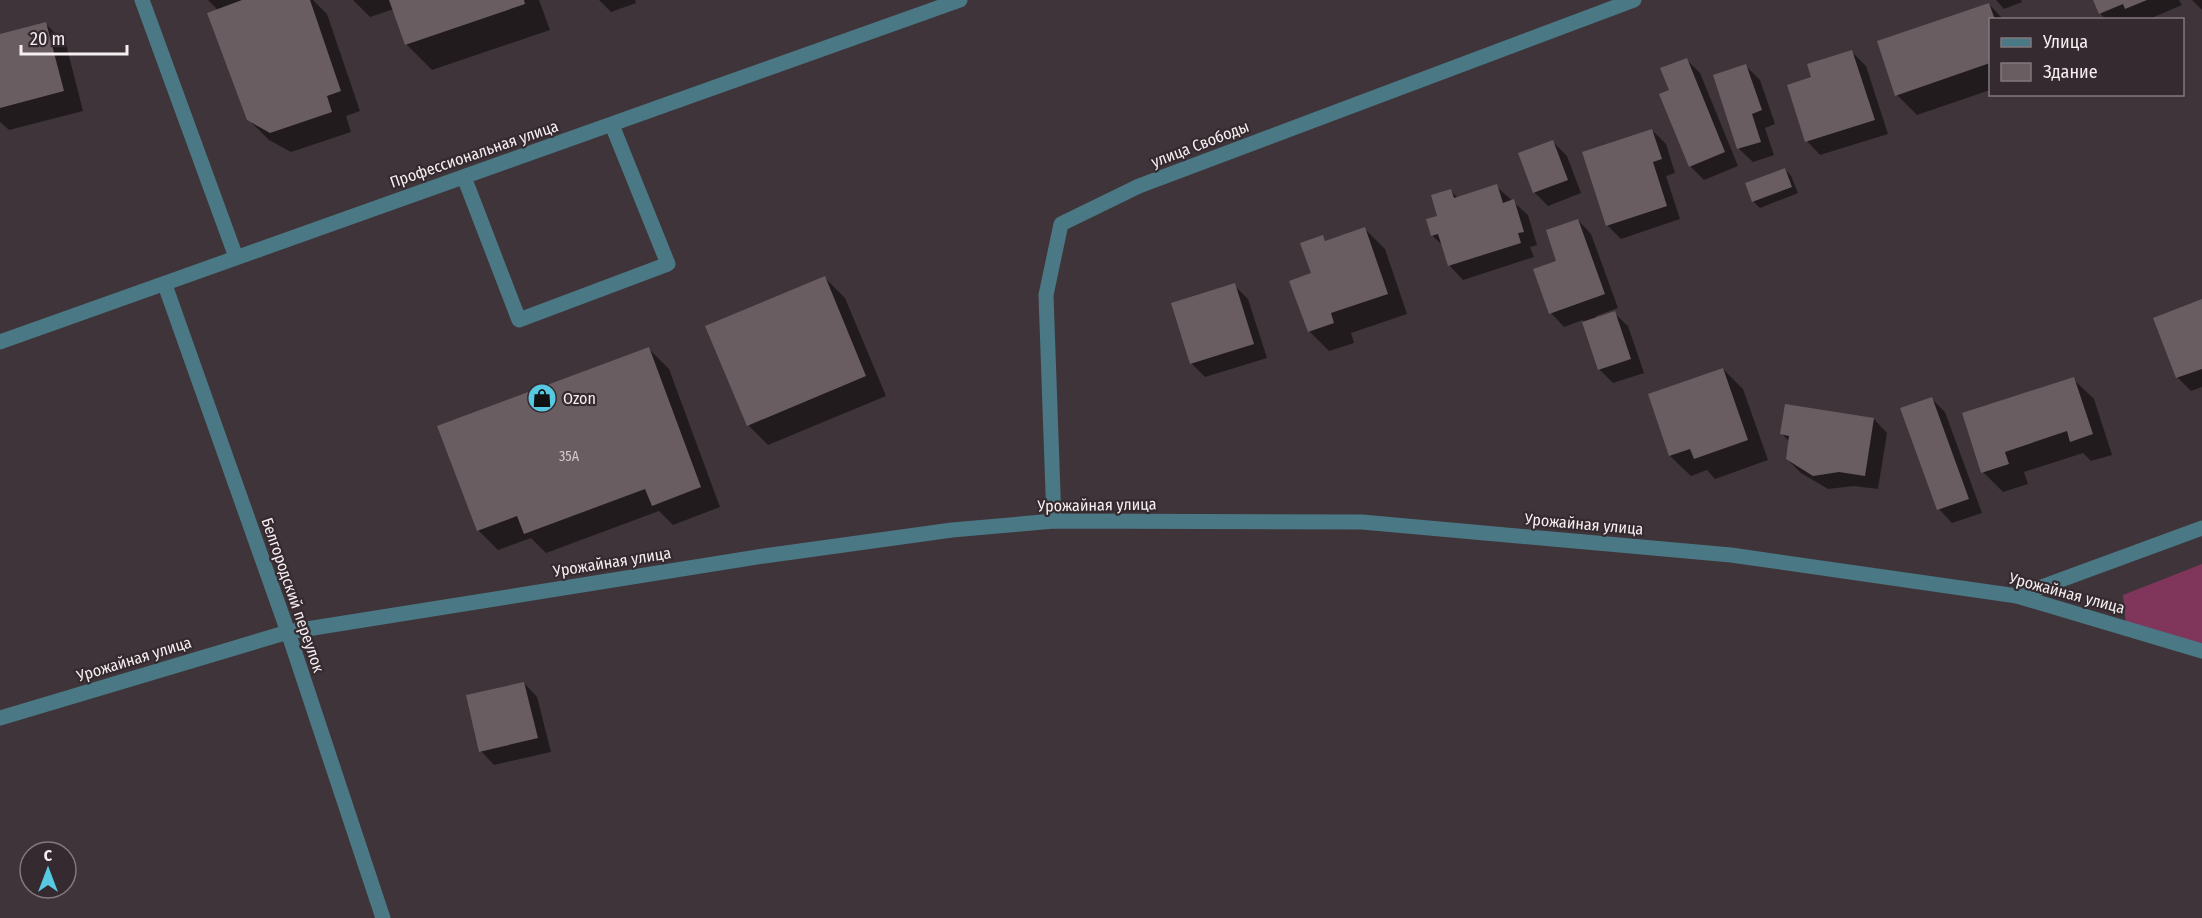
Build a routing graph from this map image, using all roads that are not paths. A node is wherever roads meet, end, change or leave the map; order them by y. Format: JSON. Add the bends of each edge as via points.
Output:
{"nodes":[{"id":1,"x":142,"y":0,"type":"edge"},
{"id":2,"x":960,"y":0,"type":"edge"},
{"id":3,"x":1634,"y":0,"type":"edge"},
{"id":4,"x":612,"y":125,"type":"junction"},
{"id":5,"x":464,"y":177,"type":"junction"},
{"id":6,"x":236,"y":257,"type":"junction"},
{"id":7,"x":165,"y":285,"type":"junction"},
{"id":8,"x":0,"y":342,"type":"edge"},
{"id":9,"x":1054,"y":521,"type":"junction"},
{"id":10,"x":2202,"y":528,"type":"edge"},
{"id":11,"x":2017,"y":596,"type":"junction"},
{"id":12,"x":288,"y":632,"type":"junction"},
{"id":13,"x":2202,"y":651,"type":"edge"},
{"id":14,"x":0,"y":718,"type":"edge"},
{"id":15,"x":383,"y":918,"type":"edge"}],
"edges":[{"from":1,"to":6,"type":"street"},
{"from":2,"to":4,"type":"street","name":"Профессиональная улица"},
{"from":3,"to":9,"type":"street","name":"улица Свободы","via":[[1139,186],[1061,224],[1046,295]]},
{"from":4,"to":5,"type":"street","name":"Профессиональная улица"},
{"from":4,"to":5,"type":"street","via":[[668,264],[519,320]]},
{"from":5,"to":6,"type":"street","name":"Профессиональная улица"},
{"from":6,"to":7,"type":"street","name":"Профессиональная улица"},
{"from":7,"to":8,"type":"street","name":"Профессиональная улица"},
{"from":7,"to":12,"type":"street","name":"Белгородский переулок"},
{"from":9,"to":11,"type":"street","name":"Урожайная улица","via":[[1362,522],[1731,555]]},
{"from":9,"to":12,"type":"street","name":"Урожайная улица","via":[[952,530],[764,556]]},
{"from":10,"to":11,"type":"street"},
{"from":11,"to":13,"type":"street","name":"Урожайная улица"},
{"from":12,"to":14,"type":"street","name":"Урожайная улица"},
{"from":12,"to":15,"type":"street","name":"Белгородский переулок"}]}
